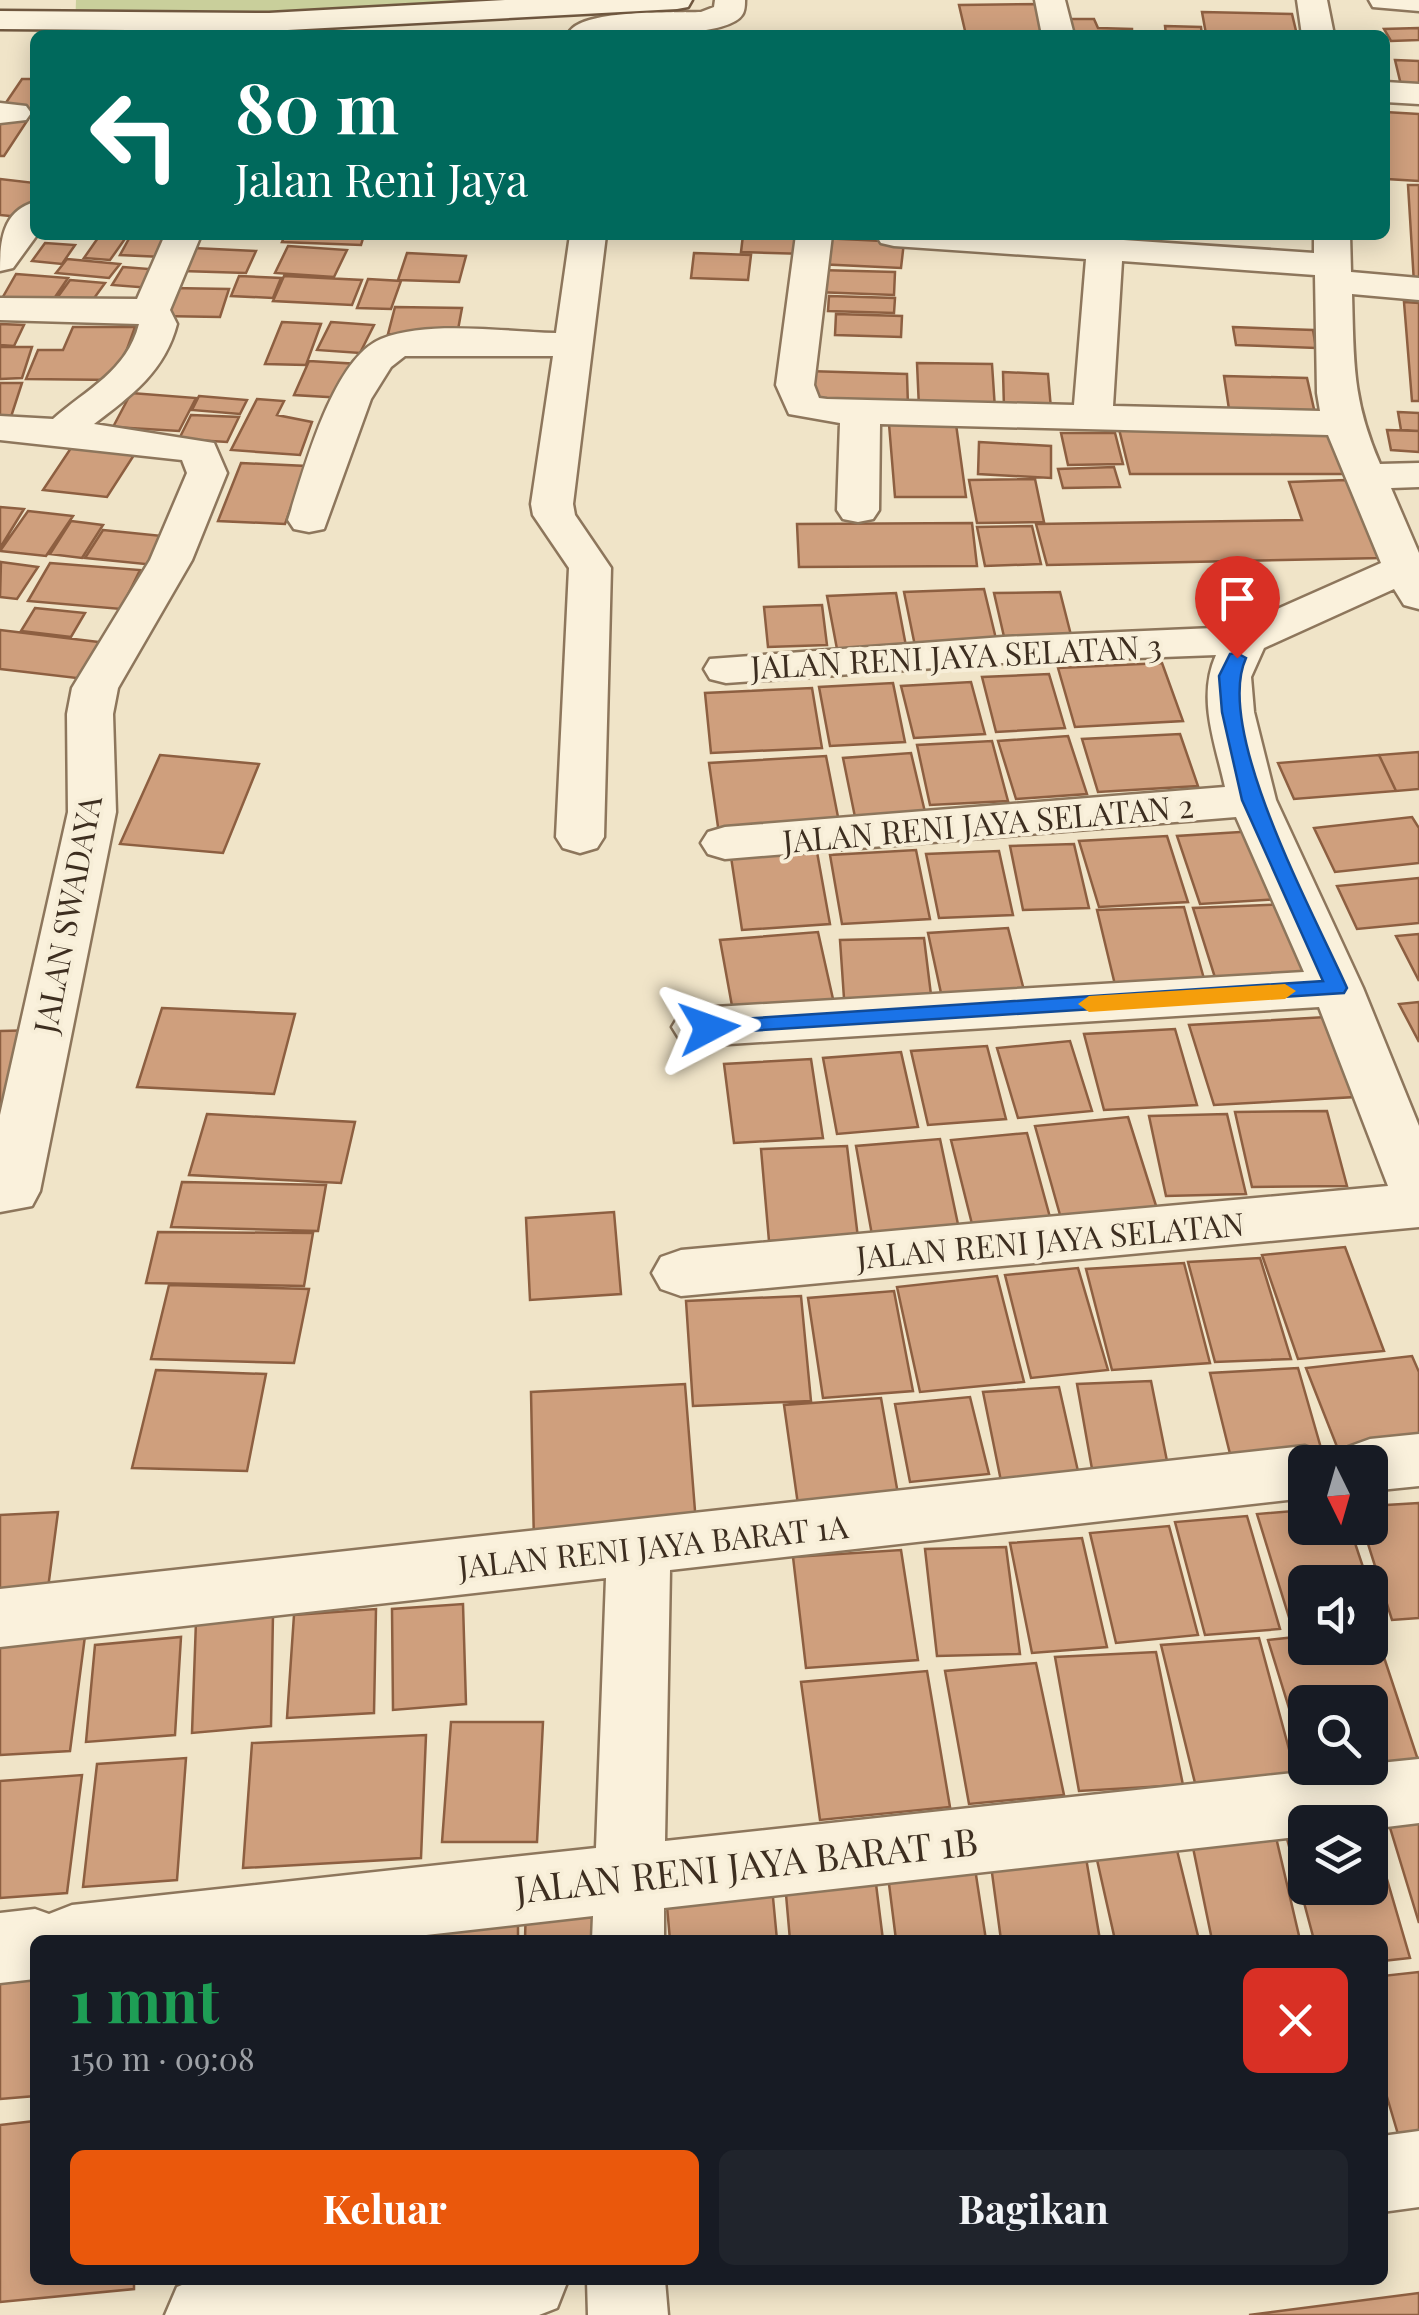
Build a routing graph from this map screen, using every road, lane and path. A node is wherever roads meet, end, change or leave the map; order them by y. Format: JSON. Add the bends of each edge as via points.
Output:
{"nodes":[{"id":1,"x":678,"y":0,"type":"edge"},
{"id":2,"x":730,"y":0,"type":"edge"},
{"id":3,"x":1050,"y":0,"type":"edge"},
{"id":4,"x":1312,"y":0,"type":"edge"},
{"id":5,"x":1384,"y":0,"type":"edge"},
{"id":6,"x":1419,"y":2,"type":"edge"},
{"id":7,"x":0,"y":20,"type":"edge"},
{"id":8,"x":267,"y":28,"type":"edge"},
{"id":9,"x":194,"y":29,"type":"edge"},
{"id":10,"x":588,"y":30,"type":"edge"},
{"id":11,"x":1057,"y":30,"type":"edge"},
{"id":12,"x":1317,"y":30,"type":"edge"},
{"id":13,"x":1390,"y":92,"type":"edge"},
{"id":14,"x":1419,"y":94,"type":"edge"},
{"id":15,"x":30,"y":221,"type":"edge"},
{"id":16,"x":181,"y":240,"type":"edge"},
{"id":17,"x":587,"y":240,"type":"edge"},
{"id":18,"x":813,"y":240,"type":"edge"},
{"id":19,"x":960,"y":240,"type":"edge"},
{"id":20,"x":1105,"y":251,"type":"junction"},
{"id":21,"x":0,"y":260,"type":"edge"},
{"id":22,"x":1332,"y":260,"type":"edge"},
{"id":23,"x":1419,"y":289,"type":"edge"},
{"id":24,"x":0,"y":309,"type":"edge"},
{"id":25,"x":151,"y":310,"type":"junction"},
{"id":26,"x":570,"y":345,"type":"junction"},
{"id":27,"x":860,"y":412,"type":"junction"},
{"id":28,"x":1093,"y":417,"type":"junction"},
{"id":29,"x":1343,"y":423,"type":"junction"},
{"id":30,"x":0,"y":428,"type":"edge"},
{"id":31,"x":62,"y":432,"type":"junction"},
{"id":32,"x":1364,"y":476,"type":"junction"},
{"id":33,"x":1419,"y":476,"type":"edge"},
{"id":34,"x":858,"y":510,"type":"dead end"},
{"id":35,"x":309,"y":520,"type":"dead end"},
{"id":36,"x":1412,"y":582,"type":"edge"},
{"id":37,"x":1246,"y":640,"type":"junction"},
{"id":38,"x":726,"y":669,"type":"dead end"},
{"id":39,"x":1252,"y":800,"type":"junction"},
{"id":40,"x":580,"y":837,"type":"dead end"},
{"id":41,"x":724,"y":843,"type":"dead end"},
{"id":42,"x":1337,"y":988,"type":"junction"},
{"id":43,"x":698,"y":1027,"type":"dead end"},
{"id":44,"x":6,"y":1191,"type":"edge"},
{"id":45,"x":1419,"y":1194,"type":"edge"},
{"id":46,"x":1419,"y":1205,"type":"edge"},
{"id":47,"x":681,"y":1273,"type":"dead end"},
{"id":48,"x":1419,"y":1460,"type":"edge"},
{"id":49,"x":1388,"y":1463,"type":"edge"},
{"id":50,"x":1288,"y":1474,"type":"edge"},
{"id":51,"x":639,"y":1546,"type":"junction"},
{"id":52,"x":0,"y":1618,"type":"edge"},
{"id":53,"x":1419,"y":1791,"type":"edge"},
{"id":54,"x":629,"y":1908,"type":"edge"},
{"id":55,"x":159,"y":1935,"type":"edge"},
{"id":56,"x":30,"y":1945,"type":"edge"},
{"id":57,"x":0,"y":1948,"type":"edge"},
{"id":58,"x":1419,"y":2169,"type":"edge"},
{"id":59,"x":1388,"y":2173,"type":"edge"},
{"id":60,"x":484,"y":2285,"type":"edge"},
{"id":61,"x":626,"y":2285,"type":"edge"},
{"id":62,"x":205,"y":2315,"type":"edge"},
{"id":63,"x":628,"y":2315,"type":"edge"}],
"edges":[{"from":1,"to":8,"type":"street"},
{"from":2,"to":10,"type":"street","via":[[729,12],[706,21]]},
{"from":3,"to":11,"type":"street"},
{"from":4,"to":12,"type":"street"},
{"from":5,"to":6,"type":"street"},
{"from":7,"to":9,"type":"street"},
{"from":8,"to":9,"type":"street"},
{"from":13,"to":14,"type":"street"},
{"from":15,"to":21,"type":"street"},
{"from":16,"to":25,"type":"street"},
{"from":17,"to":26,"type":"street"},
{"from":18,"to":27,"type":"street","via":[[798,399],[803,406]]},
{"from":19,"to":20,"type":"street"},
{"from":20,"to":22,"type":"street"},
{"from":20,"to":28,"type":"street"},
{"from":22,"to":23,"type":"street"},
{"from":22,"to":29,"type":"street"},
{"from":24,"to":25,"type":"street"},
{"from":25,"to":31,"type":"street","via":[[156,337],[140,368]]},
{"from":26,"to":35,"type":"street","via":[[390,348],[367,368]]},
{"from":26,"to":40,"type":"street","via":[[552,504],[590,568]]},
{"from":27,"to":28,"type":"street"},
{"from":27,"to":34,"type":"street"},
{"from":28,"to":29,"type":"street"},
{"from":29,"to":32,"type":"street"},
{"from":30,"to":31,"type":"street"},
{"from":31,"to":44,"type":"street","name":"JALAN SWADAYA","via":[[200,452],[207,474],[171,560],[95,688],[92,812]]},
{"from":32,"to":33,"type":"street"},
{"from":32,"to":36,"type":"street"},
{"from":36,"to":37,"type":"street"},
{"from":37,"to":38,"type":"street","name":"JALAN RENI JAYA SELATAN 3"},
{"from":37,"to":39,"type":"street","via":[[1228,676]]},
{"from":39,"to":41,"type":"street","name":"JALAN RENI JAYA SELATAN 2"},
{"from":39,"to":42,"type":"street"},
{"from":42,"to":43,"type":"street"},
{"from":42,"to":45,"type":"street"},
{"from":46,"to":47,"type":"street","name":"JALAN RENI JAYA SELATAN"},
{"from":48,"to":49,"type":"street"},
{"from":50,"to":51,"type":"street","name":"JALAN RENI JAYA BARAT 1A"},
{"from":51,"to":52,"type":"street","name":"JALAN RENI JAYA BARAT 1A"},
{"from":51,"to":54,"type":"street"},
{"from":53,"to":54,"type":"street","name":"JALAN RENI JAYA BARAT 1B"},
{"from":54,"to":55,"type":"street","name":"JALAN RENI JAYA BARAT 1B"},
{"from":56,"to":57,"type":"street"},
{"from":58,"to":59,"type":"street"},
{"from":60,"to":62,"type":"street"},
{"from":61,"to":63,"type":"street"}]}
